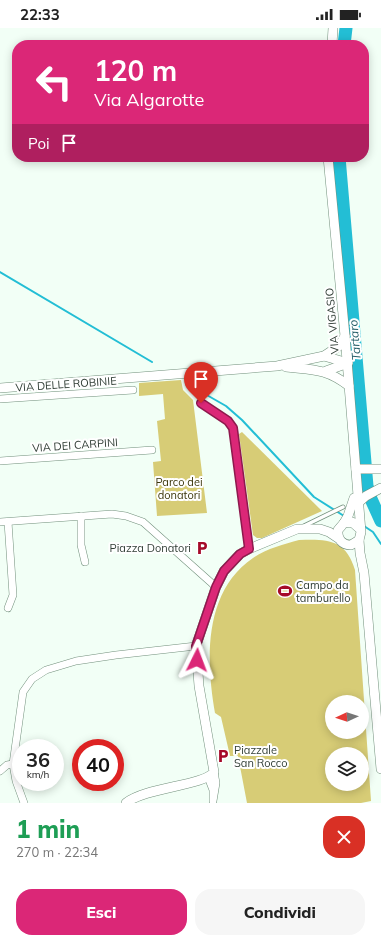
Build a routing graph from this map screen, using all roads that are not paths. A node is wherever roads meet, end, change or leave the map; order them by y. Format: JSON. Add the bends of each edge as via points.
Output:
{"nodes":[{"id":1,"x":333,"y":28,"type":"edge"},
{"id":2,"x":332,"y":40,"type":"edge"},
{"id":3,"x":328,"y":162,"type":"edge"},
{"id":4,"x":345,"y":336,"type":"junction"},
{"id":5,"x":324,"y":356,"type":"junction"},
{"id":6,"x":348,"y":363,"type":"junction"},
{"id":7,"x":277,"y":366,"type":"junction"},
{"id":8,"x":326,"y":371,"type":"junction"},
{"id":9,"x":349,"y":386,"type":"junction"},
{"id":10,"x":0,"y":388,"type":"edge"},
{"id":11,"x":133,"y":390,"type":"dead end"},
{"id":12,"x":0,"y":399,"type":"edge"},
{"id":13,"x":201,"y":403,"type":"dead end"},
{"id":14,"x":152,"y":450,"type":"dead end"},
{"id":15,"x":0,"y":461,"type":"edge"},
{"id":16,"x":359,"y":469,"type":"junction"},
{"id":17,"x":378,"y":469,"type":"edge"},
{"id":18,"x":379,"y":489,"type":"edge"},
{"id":19,"x":356,"y":500,"type":"junction"},
{"id":20,"x":342,"y":508,"type":"dead end"},
{"id":21,"x":81,"y":516,"type":"junction"},
{"id":22,"x":0,"y":522,"type":"edge"},
{"id":23,"x":8,"y":522,"type":"junction"},
{"id":24,"x":297,"y":530,"type":"junction"},
{"id":25,"x":339,"y":532,"type":"junction"},
{"id":26,"x":360,"y":535,"type":"junction"},
{"id":27,"x":249,"y":549,"type":"junction"},
{"id":28,"x":85,"y":562,"type":"dead end"},
{"id":29,"x":364,"y":573,"type":"junction"},
{"id":30,"x":216,"y":587,"type":"junction"},
{"id":31,"x":8,"y":608,"type":"dead end"},
{"id":32,"x":196,"y":646,"type":"junction"},
{"id":33,"x":16,"y":739,"type":"edge"},
{"id":34,"x":12,"y":764,"type":"edge"},
{"id":35,"x":381,"y":769,"type":"edge"},
{"id":36,"x":0,"y":771,"type":"edge"},
{"id":37,"x":211,"y":775,"type":"junction"},
{"id":38,"x":20,"y":791,"type":"edge"},
{"id":39,"x":213,"y":802,"type":"edge"},
{"id":40,"x":24,"y":803,"type":"edge"},
{"id":41,"x":126,"y":803,"type":"edge"}],
"edges":[{"from":1,"to":2,"type":"street"},
{"from":3,"to":4,"type":"street","name":"VIA VIGASIO"},
{"from":4,"to":5,"type":"street","via":[[339,346]]},
{"from":4,"to":6,"type":"street","name":"VIA VIGASIO"},
{"from":5,"to":6,"type":"street"},
{"from":5,"to":7,"type":"street"},
{"from":6,"to":8,"type":"street"},
{"from":6,"to":9,"type":"street","name":"VIA VIGASIO"},
{"from":7,"to":8,"type":"street"},
{"from":7,"to":10,"type":"street"},
{"from":8,"to":9,"type":"street"},
{"from":9,"to":16,"type":"street","name":"VIA VIGASIO"},
{"from":11,"to":12,"type":"street","name":"VIA DELLE ROBINIE"},
{"from":13,"to":27,"type":"street","via":[[228,421],[233,428]]},
{"from":14,"to":15,"type":"street","name":"VIA DEI CARPINI"},
{"from":16,"to":17,"type":"street"},
{"from":16,"to":19,"type":"street","name":"VIA VIGASIO"},
{"from":18,"to":19,"type":"street"},
{"from":19,"to":25,"type":"street","name":"VIA VIGASIO"},
{"from":19,"to":26,"type":"street","name":"VIA VIGASIO"},
{"from":20,"to":24,"type":"lane"},
{"from":21,"to":23,"type":"street"},
{"from":21,"to":28,"type":"street","via":[[81,545]]},
{"from":21,"to":30,"type":"street","via":[[119,514],[143,522]]},
{"from":22,"to":23,"type":"street"},
{"from":23,"to":31,"type":"street","via":[[14,595]]},
{"from":24,"to":25,"type":"street","via":[[320,529]]},
{"from":24,"to":27,"type":"street"},
{"from":25,"to":26,"type":"street","via":[[354,544]]},
{"from":25,"to":26,"type":"street","via":[[352,522],[357,525]]},
{"from":25,"to":29,"type":"street"},
{"from":26,"to":29,"type":"street","name":"VIA VIGASIO"},
{"from":27,"to":30,"type":"street","via":[[240,554],[224,571]]},
{"from":29,"to":35,"type":"street","name":"VIA VIGASIO"},
{"from":30,"to":32,"type":"street"},
{"from":32,"to":33,"type":"street","via":[[76,661],[46,670],[32,679],[23,692]]},
{"from":32,"to":37,"type":"street"},
{"from":34,"to":36,"type":"street"},
{"from":37,"to":39,"type":"street","via":[[216,783]]},
{"from":37,"to":41,"type":"street","via":[[160,789]]},
{"from":38,"to":40,"type":"street"}]}
